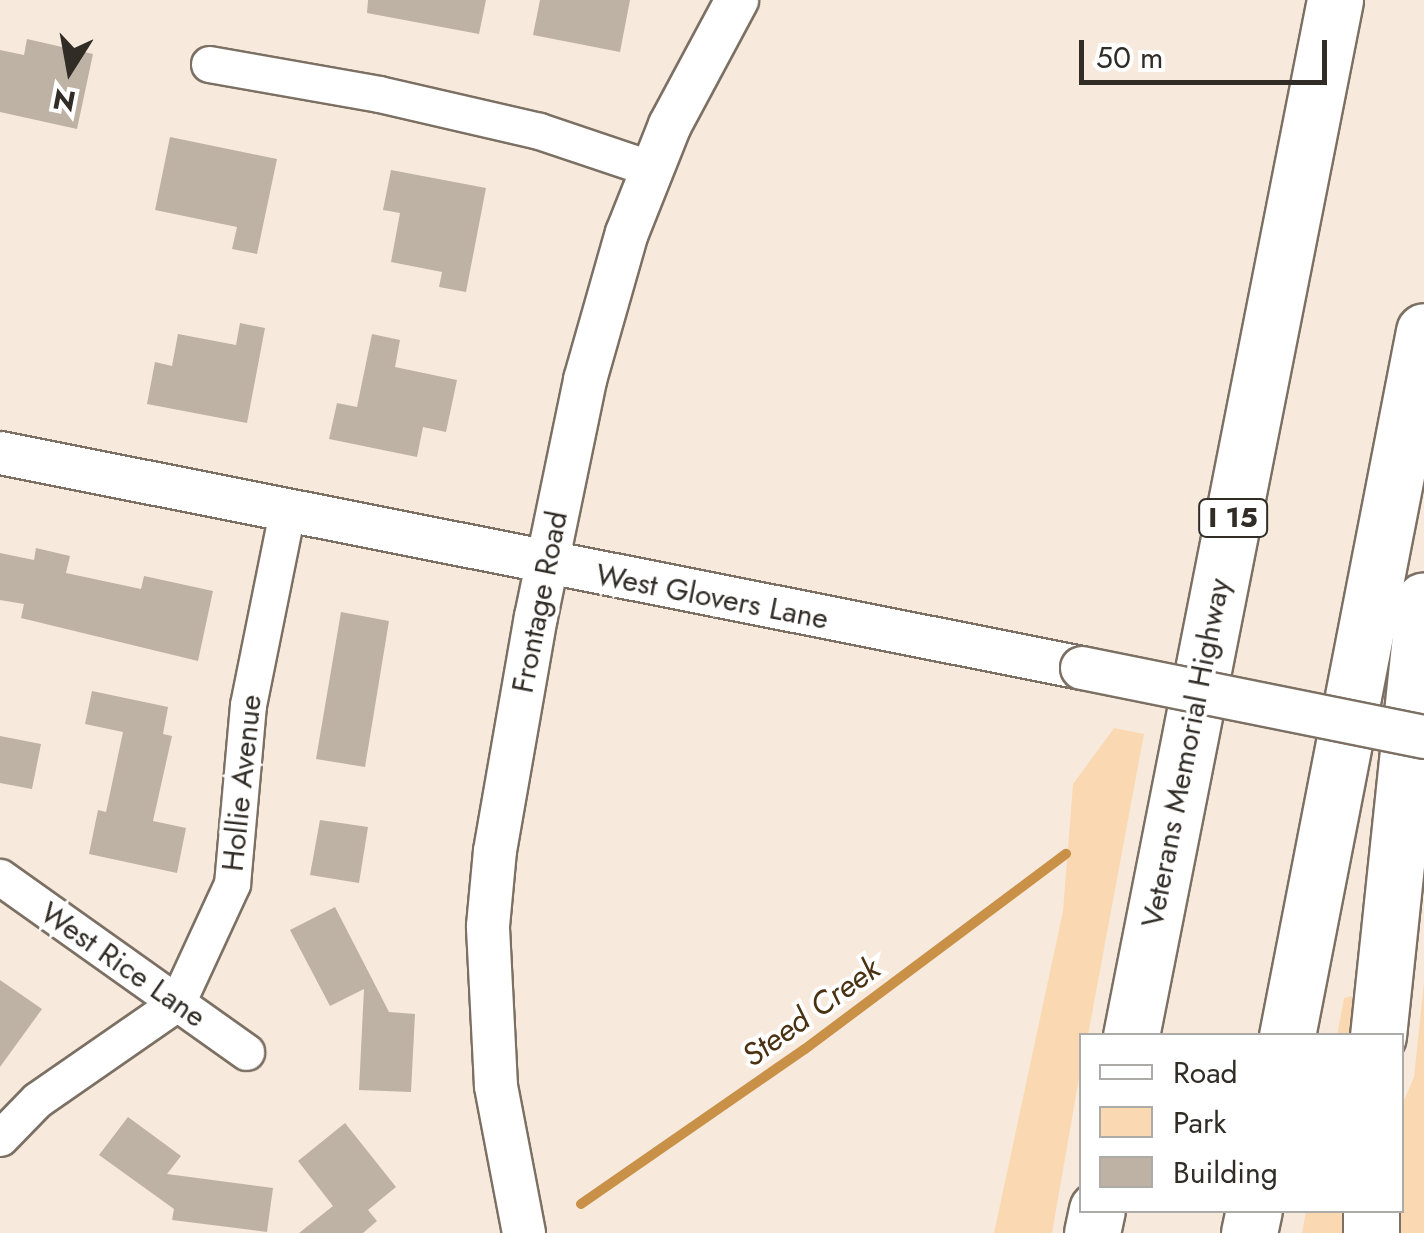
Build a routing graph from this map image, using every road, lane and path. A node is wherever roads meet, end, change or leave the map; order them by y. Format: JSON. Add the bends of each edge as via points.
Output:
{"nodes":[{"id":1,"x":737,"y":0,"type":"edge"},
{"id":2,"x":1335,"y":0,"type":"edge"},
{"id":3,"x":209,"y":64,"type":"dead end"},
{"id":4,"x":652,"y":169,"type":"junction"},
{"id":5,"x":1424,"y":331,"type":"edge"},
{"id":6,"x":0,"y":454,"type":"edge"},
{"id":7,"x":287,"y":510,"type":"junction"},
{"id":8,"x":545,"y":565,"type":"junction"},
{"id":9,"x":1424,"y":600,"type":"edge"},
{"id":10,"x":1424,"y":737,"type":"edge"},
{"id":11,"x":0,"y":877,"type":"edge"},
{"id":12,"x":177,"y":1003,"type":"junction"},
{"id":13,"x":1132,"y":1033,"type":"edge"},
{"id":14,"x":1289,"y":1033,"type":"edge"},
{"id":15,"x":1378,"y":1033,"type":"edge"},
{"id":16,"x":246,"y":1052,"type":"dead end"},
{"id":17,"x":0,"y":1138,"type":"edge"},
{"id":18,"x":524,"y":1233,"type":"edge"}],
"edges":[{"from":1,"to":4,"type":"street","name":"Frontage Road"},
{"from":2,"to":13,"type":"highway","name":"Veterans Memorial Highway","number":"I 15"},
{"from":3,"to":4,"type":"street","via":[[521,127]]},
{"from":4,"to":8,"type":"street","name":"Frontage Road","via":[[598,325]]},
{"from":5,"to":14,"type":"highway"},
{"from":6,"to":7,"type":"street","name":"West Glovers Lane"},
{"from":7,"to":8,"type":"street","name":"West Glovers Lane"},
{"from":7,"to":12,"type":"street","name":"Hollie Avenue","via":[[248,705],[232,884]]},
{"from":8,"to":10,"type":"street","name":"West Glovers Lane","bridge":true},
{"from":8,"to":18,"type":"street","name":"Frontage Road","via":[[488,926],[496,1086]]},
{"from":9,"to":15,"type":"highway"},
{"from":11,"to":12,"type":"street","name":"West Rice Lane"},
{"from":12,"to":16,"type":"street","name":"West Rice Lane"},
{"from":12,"to":17,"type":"street","via":[[37,1100]]}]}
